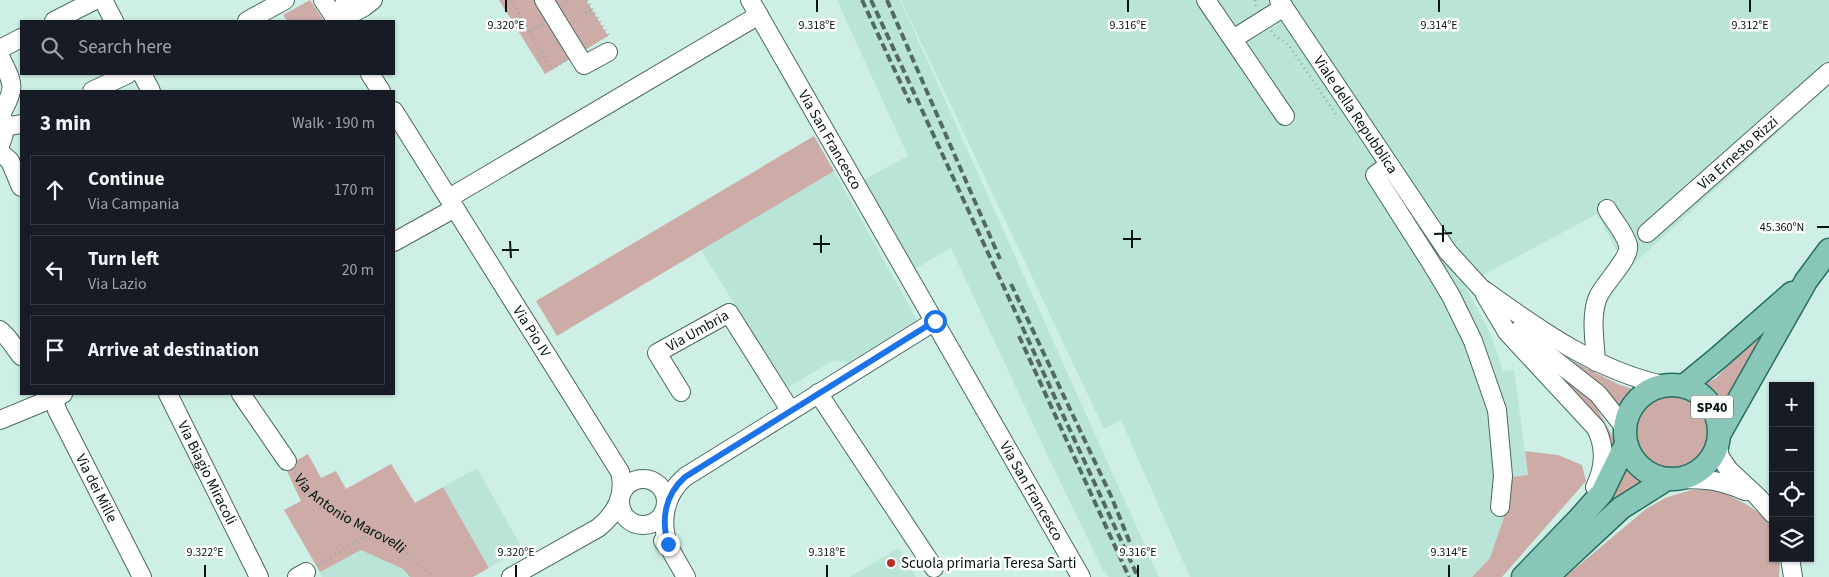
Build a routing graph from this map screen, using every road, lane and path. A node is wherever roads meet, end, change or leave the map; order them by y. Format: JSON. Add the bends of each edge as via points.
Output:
{"nodes":[{"id":1,"x":95,"y":0,"type":"edge"},
{"id":2,"x":103,"y":0,"type":"edge"},
{"id":3,"x":285,"y":0,"type":"edge"},
{"id":4,"x":323,"y":0,"type":"edge"},
{"id":5,"x":350,"y":0,"type":"edge"},
{"id":6,"x":373,"y":0,"type":"edge"},
{"id":7,"x":511,"y":0,"type":"edge"},
{"id":8,"x":544,"y":0,"type":"edge"},
{"id":9,"x":588,"y":0,"type":"edge"},
{"id":10,"x":1206,"y":0,"type":"edge"},
{"id":11,"x":1255,"y":0,"type":"edge"},
{"id":12,"x":1282,"y":4,"type":"edge"},
{"id":13,"x":594,"y":8,"type":"junction"},
{"id":14,"x":755,"y":8,"type":"edge"},
{"id":15,"x":56,"y":20,"type":"edge"},
{"id":16,"x":113,"y":20,"type":"edge"},
{"id":17,"x":249,"y":20,"type":"edge"},
{"id":18,"x":337,"y":20,"type":"edge"},
{"id":19,"x":338,"y":20,"type":"edge"},
{"id":20,"x":340,"y":20,"type":"edge"},
{"id":21,"x":1264,"y":20,"type":"junction"},
{"id":22,"x":562,"y":28,"type":"junction"},
{"id":23,"x":20,"y":39,"type":"edge"},
{"id":24,"x":1232,"y":39,"type":"junction"},
{"id":25,"x":609,"y":44,"type":"joint"},
{"id":26,"x":0,"y":49,"type":"edge"},
{"id":27,"x":0,"y":56,"type":"edge"},
{"id":28,"x":551,"y":69,"type":"dead end"},
{"id":29,"x":1829,"y":72,"type":"edge"},
{"id":30,"x":371,"y":75,"type":"edge"},
{"id":31,"x":142,"y":78,"type":"edge"},
{"id":32,"x":96,"y":90,"type":"edge"},
{"id":33,"x":380,"y":90,"type":"edge"},
{"id":34,"x":395,"y":113,"type":"edge"},
{"id":35,"x":1285,"y":116,"type":"dead end"},
{"id":36,"x":1337,"y":117,"type":"dead end"},
{"id":37,"x":7,"y":119,"type":"edge"},
{"id":38,"x":0,"y":146,"type":"edge"},
{"id":39,"x":0,"y":152,"type":"edge"},
{"id":40,"x":1389,"y":165,"type":"junction"},
{"id":41,"x":20,"y":186,"type":"edge"},
{"id":42,"x":452,"y":203,"type":"junction"},
{"id":43,"x":1607,"y":209,"type":"dead end"},
{"id":44,"x":1647,"y":233,"type":"dead end"},
{"id":45,"x":395,"y":241,"type":"edge"},
{"id":46,"x":1829,"y":250,"type":"edge"},
{"id":47,"x":1448,"y":252,"type":"junction"},
{"id":48,"x":1433,"y":266,"type":"junction"},
{"id":49,"x":1806,"y":281,"type":"junction"},
{"id":50,"x":1481,"y":288,"type":"junction"},
{"id":51,"x":1499,"y":318,"type":"junction"},
{"id":52,"x":935,"y":321,"type":"junction"},
{"id":53,"x":0,"y":330,"type":"edge"},
{"id":54,"x":20,"y":355,"type":"edge"},
{"id":55,"x":1596,"y":362,"type":"junction"},
{"id":56,"x":1673,"y":385,"type":"junction"},
{"id":57,"x":680,"y":392,"type":"dead end"},
{"id":58,"x":818,"y":393,"type":"junction"},
{"id":59,"x":168,"y":395,"type":"edge"},
{"id":60,"x":242,"y":395,"type":"edge"},
{"id":61,"x":55,"y":396,"type":"edge"},
{"id":62,"x":790,"y":410,"type":"junction"},
{"id":63,"x":0,"y":420,"type":"edge"},
{"id":64,"x":1625,"y":436,"type":"junction"},
{"id":65,"x":1719,"y":439,"type":"junction"},
{"id":66,"x":287,"y":461,"type":"joint"},
{"id":67,"x":617,"y":464,"type":"junction"},
{"id":68,"x":685,"y":477,"type":"junction"},
{"id":69,"x":1673,"y":479,"type":"junction"},
{"id":70,"x":648,"y":480,"type":"junction"},
{"id":71,"x":1757,"y":496,"type":"junction"},
{"id":72,"x":620,"y":498,"type":"junction"},
{"id":73,"x":666,"y":506,"type":"junction"},
{"id":74,"x":1500,"y":507,"type":"dead end"},
{"id":75,"x":1769,"y":510,"type":"edge"},
{"id":76,"x":1578,"y":520,"type":"junction"},
{"id":77,"x":638,"y":525,"type":"junction"},
{"id":78,"x":598,"y":528,"type":"junction"},
{"id":79,"x":373,"y":531,"type":"junction"},
{"id":80,"x":670,"y":549,"type":"junction"},
{"id":81,"x":1791,"y":562,"type":"edge"},
{"id":82,"x":934,"y":568,"type":"dead end"},
{"id":83,"x":302,"y":575,"type":"edge"},
{"id":84,"x":519,"y":575,"type":"edge"},
{"id":85,"x":142,"y":577,"type":"edge"},
{"id":86,"x":259,"y":577,"type":"edge"},
{"id":87,"x":432,"y":577,"type":"edge"},
{"id":88,"x":686,"y":577,"type":"edge"},
{"id":89,"x":1081,"y":577,"type":"edge"},
{"id":90,"x":1523,"y":577,"type":"edge"},
{"id":91,"x":1547,"y":577,"type":"edge"},
{"id":92,"x":1793,"y":577,"type":"edge"}],
"edges":[{"from":1,"to":15,"type":"street"},
{"from":2,"to":16,"type":"street"},
{"from":3,"to":17,"type":"street"},
{"from":4,"to":18,"type":"street"},
{"from":5,"to":19,"type":"street","via":[[345,2]]},
{"from":6,"to":20,"type":"street"},
{"from":7,"to":28,"type":"path"},
{"from":8,"to":22,"type":"street"},
{"from":9,"to":13,"type":"path"},
{"from":10,"to":24,"type":"street"},
{"from":11,"to":21,"type":"path","via":[[1254,6]]},
{"from":12,"to":21,"type":"street"},
{"from":12,"to":40,"type":"street","name":"Viale della Repubblica"},
{"from":13,"to":22,"type":"path"},
{"from":13,"to":25,"type":"path"},
{"from":14,"to":42,"type":"street","name":"Via San Francesco"},
{"from":14,"to":52,"type":"street","name":"Via San Francesco"},
{"from":21,"to":24,"type":"street"},
{"from":21,"to":36,"type":"path","via":[[1275,36],[1290,47]]},
{"from":22,"to":25,"type":"street","via":[[584,65]]},
{"from":23,"to":26,"type":"street"},
{"from":24,"to":35,"type":"street"},
{"from":27,"to":37,"type":"street","via":[[13,88]]},
{"from":29,"to":44,"type":"street","name":"Via Ernesto Rizzi"},
{"from":30,"to":33,"type":"street"},
{"from":31,"to":32,"type":"street"},
{"from":34,"to":42,"type":"street","name":"Via Pio IV"},
{"from":37,"to":38,"type":"street"},
{"from":39,"to":41,"type":"street","via":[[10,161]]},
{"from":40,"to":47,"type":"street","name":"Viale della Repubblica"},
{"from":40,"to":48,"type":"street","via":[[1375,176]]},
{"from":42,"to":45,"type":"street","name":"Via San Francesco"},
{"from":42,"to":67,"type":"street","name":"Via Pio IV"},
{"from":43,"to":55,"type":"street","via":[[1628,244],[1628,252],[1597,299],[1594,314]]},
{"from":46,"to":49,"type":"main road","number":"SP40"},
{"from":47,"to":48,"type":"street"},
{"from":47,"to":50,"type":"street","name":"Viale della Repubblica"},
{"from":48,"to":74,"type":"street","via":[[1473,341],[1497,410],[1503,476]]},
{"from":49,"to":56,"type":"main road","number":"SP40","via":[[1718,358]]},
{"from":49,"to":65,"type":"main road","number":"SP40"},
{"from":50,"to":51,"type":"street"},
{"from":50,"to":55,"type":"street","via":[[1550,336]]},
{"from":51,"to":64,"type":"street","via":[[1598,394]]},
{"from":51,"to":76,"type":"street","via":[[1507,332],[1596,428],[1601,438],[1603,462],[1600,476]]},
{"from":52,"to":58,"type":"street"},
{"from":52,"to":89,"type":"street","name":"Via San Francesco"},
{"from":53,"to":54,"type":"street"},
{"from":55,"to":56,"type":"street","via":[[1619,372]]},
{"from":56,"to":64,"type":"main road","number":"SP40","via":[[1648,391],[1636,400],[1628,414]]},
{"from":56,"to":65,"type":"main road","number":"SP40","via":[[1698,392],[1710,403],[1718,417]]},
{"from":57,"to":62,"type":"street","name":"Via Umbria","via":[[657,353],[729,313]]},
{"from":58,"to":62,"type":"street"},
{"from":58,"to":82,"type":"street"},
{"from":59,"to":86,"type":"street","name":"Via Biagio Miracoli"},
{"from":60,"to":66,"type":"street","name":"Via Antonio Marovelli"},
{"from":61,"to":63,"type":"street"},
{"from":61,"to":85,"type":"street","name":"Via dei Mille","via":[[57,410]]},
{"from":62,"to":68,"type":"street"},
{"from":64,"to":69,"type":"main road","via":[[1632,457],[1641,468],[1653,475]]},
{"from":64,"to":76,"type":"main road","number":"SP40","via":[[1602,493]]},
{"from":65,"to":69,"type":"main road","number":"SP40","via":[[1704,468],[1693,475]]},
{"from":65,"to":71,"type":"street","via":[[1720,457]]},
{"from":66,"to":79,"type":"path","name":"Via Antonio Marovelli","via":[[309,491],[340,514]]},
{"from":67,"to":70,"type":"street","name":"Via Pio IV"},
{"from":67,"to":72,"type":"street","name":"Via Pio IV","via":[[622,483]]},
{"from":68,"to":70,"type":"street","via":[[667,481]]},
{"from":68,"to":73,"type":"street","via":[[675,487]]},
{"from":69,"to":71,"type":"street","via":[[1723,482]]},
{"from":69,"to":91,"type":"main road","number":"SP40","via":[[1620,508]]},
{"from":70,"to":72,"type":"street","via":[[630,483]]},
{"from":70,"to":73,"type":"street","via":[[663,490]]},
{"from":71,"to":75,"type":"street"},
{"from":72,"to":77,"type":"street","via":[[624,516]]},
{"from":72,"to":78,"type":"street","via":[[613,514]]},
{"from":73,"to":77,"type":"street","via":[[656,522]]},
{"from":73,"to":80,"type":"street","via":[[665,530]]},
{"from":76,"to":90,"type":"main road","number":"SP40"},
{"from":77,"to":78,"type":"street"},
{"from":77,"to":80,"type":"street","via":[[657,534]]},
{"from":78,"to":84,"type":"street"},
{"from":79,"to":83,"type":"path"},
{"from":79,"to":87,"type":"path","name":"Via Antonio Marovelli","via":[[396,543]]},
{"from":80,"to":88,"type":"street"},
{"from":81,"to":92,"type":"street"}]}
